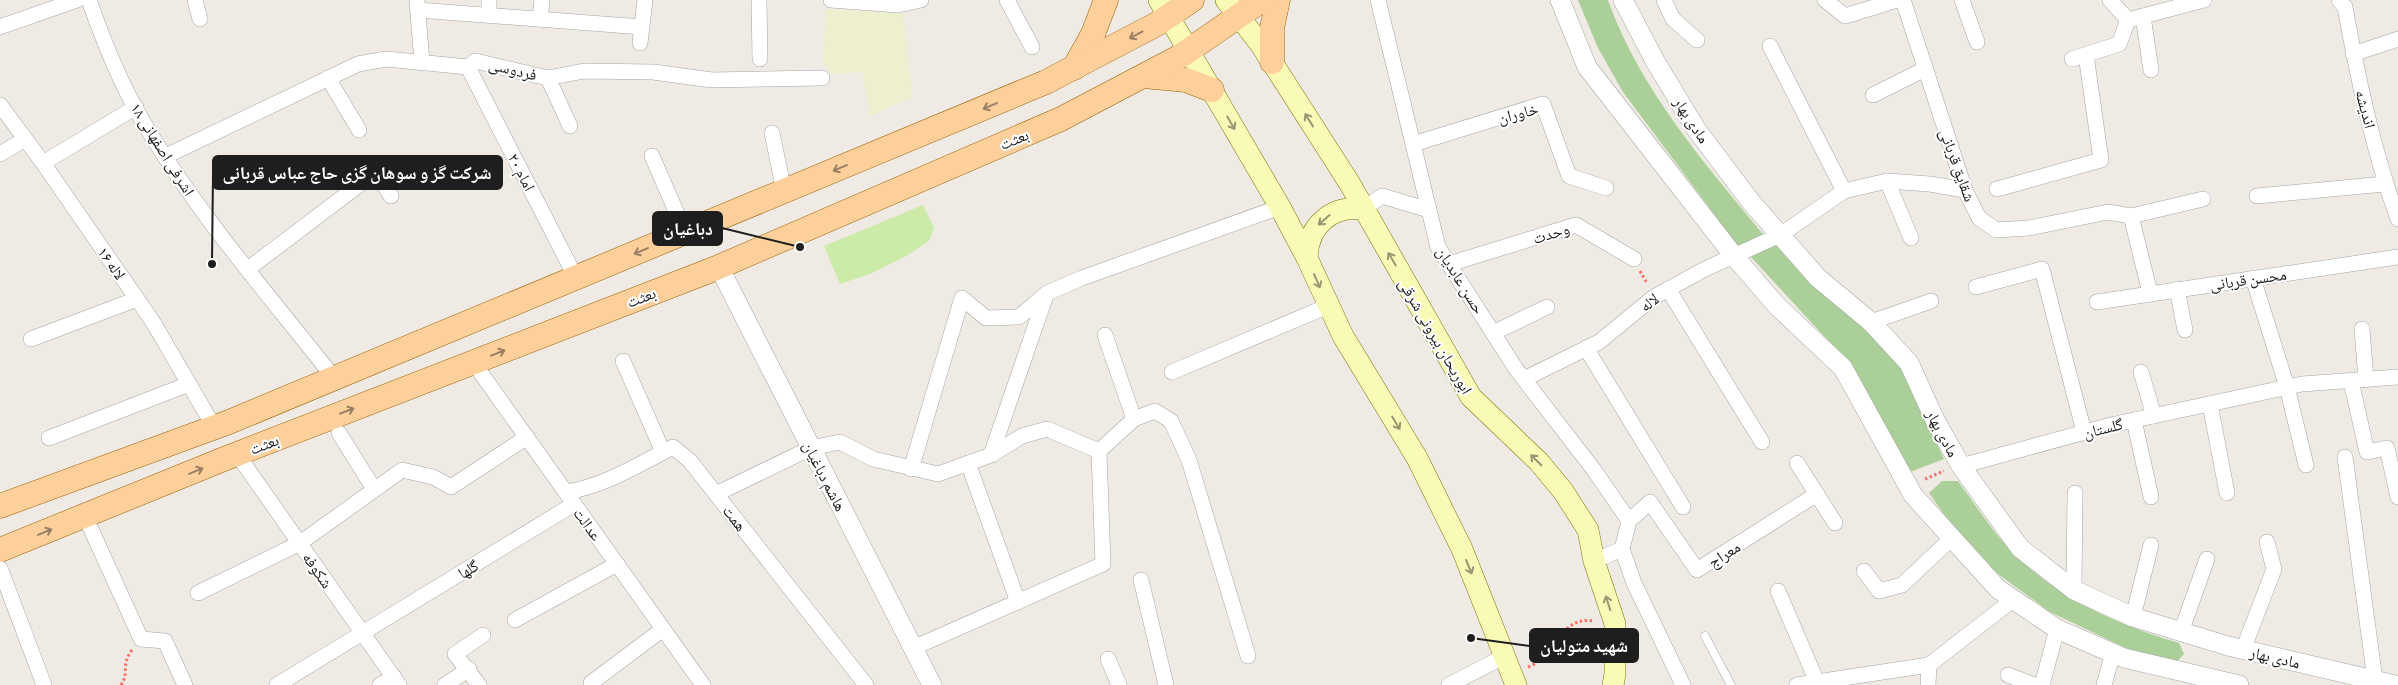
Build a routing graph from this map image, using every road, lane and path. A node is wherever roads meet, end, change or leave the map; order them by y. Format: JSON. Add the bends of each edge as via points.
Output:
{"nodes":[{"id":1,"x":77,"y":0,"type":"edge"},
{"id":2,"x":89,"y":0,"type":"edge"},
{"id":3,"x":195,"y":0,"type":"edge"},
{"id":4,"x":542,"y":0,"type":"edge"},
{"id":5,"x":644,"y":0,"type":"edge"},
{"id":6,"x":759,"y":0,"type":"edge"},
{"id":7,"x":831,"y":0,"type":"edge"},
{"id":8,"x":922,"y":0,"type":"edge"},
{"id":9,"x":1007,"y":0,"type":"edge"},
{"id":10,"x":1106,"y":0,"type":"edge"},
{"id":11,"x":1192,"y":0,"type":"edge"},
{"id":12,"x":1262,"y":0,"type":"edge"},
{"id":13,"x":1278,"y":0,"type":"edge"},
{"id":14,"x":1378,"y":0,"type":"edge"},
{"id":15,"x":1560,"y":0,"type":"edge"},
{"id":16,"x":1623,"y":0,"type":"edge"},
{"id":17,"x":1664,"y":0,"type":"edge"},
{"id":18,"x":1825,"y":0,"type":"edge"},
{"id":19,"x":1896,"y":0,"type":"edge"},
{"id":20,"x":1903,"y":0,"type":"edge"},
{"id":21,"x":1962,"y":0,"type":"edge"},
{"id":22,"x":2110,"y":0,"type":"edge"},
{"id":23,"x":2204,"y":0,"type":"edge"},
{"id":24,"x":2339,"y":0,"type":"edge"},
{"id":25,"x":418,"y":5,"type":"edge"},
{"id":26,"x":489,"y":8,"type":"edge"},
{"id":27,"x":1164,"y":8,"type":"edge"},
{"id":28,"x":1232,"y":8,"type":"edge"},
{"id":29,"x":2136,"y":18,"type":"junction"},
{"id":30,"x":200,"y":19,"type":"dead end"},
{"id":31,"x":540,"y":19,"type":"junction"},
{"id":32,"x":0,"y":27,"type":"edge"},
{"id":33,"x":642,"y":27,"type":"junction"},
{"id":34,"x":1697,"y":40,"type":"dead end"},
{"id":35,"x":2398,"y":40,"type":"edge"},
{"id":36,"x":1976,"y":42,"type":"dead end"},
{"id":37,"x":640,"y":43,"type":"dead end"},
{"id":38,"x":1770,"y":46,"type":"dead end"},
{"id":39,"x":1032,"y":47,"type":"dead end"},
{"id":40,"x":1190,"y":50,"type":"junction"},
{"id":41,"x":2353,"y":54,"type":"junction"},
{"id":42,"x":760,"y":59,"type":"dead end"},
{"id":43,"x":1272,"y":62,"type":"junction"},
{"id":44,"x":422,"y":63,"type":"junction"},
{"id":45,"x":468,"y":66,"type":"junction"},
{"id":46,"x":1074,"y":68,"type":"junction"},
{"id":47,"x":1925,"y":69,"type":"junction"},
{"id":48,"x":2151,"y":70,"type":"dead end"},
{"id":49,"x":1144,"y":76,"type":"junction"},
{"id":50,"x":328,"y":78,"type":"junction"},
{"id":51,"x":548,"y":78,"type":"junction"},
{"id":52,"x":822,"y":78,"type":"dead end"},
{"id":53,"x":1212,"y":90,"type":"junction"},
{"id":54,"x":1873,"y":94,"type":"dead end"},
{"id":55,"x":0,"y":105,"type":"edge"},
{"id":56,"x":136,"y":108,"type":"junction"},
{"id":57,"x":570,"y":126,"type":"dead end"},
{"id":58,"x":358,"y":130,"type":"dead end"},
{"id":59,"x":772,"y":133,"type":"dead end"},
{"id":60,"x":25,"y":139,"type":"junction"},
{"id":61,"x":1413,"y":144,"type":"junction"},
{"id":62,"x":0,"y":154,"type":"edge"},
{"id":63,"x":166,"y":156,"type":"junction"},
{"id":64,"x":652,"y":156,"type":"dead end"},
{"id":65,"x":43,"y":163,"type":"junction"},
{"id":66,"x":1887,"y":181,"type":"junction"},
{"id":67,"x":2386,"y":184,"type":"junction"},
{"id":68,"x":1606,"y":188,"type":"dead end"},
{"id":69,"x":1997,"y":189,"type":"dead end"},
{"id":70,"x":1965,"y":190,"type":"junction"},
{"id":71,"x":784,"y":191,"type":"junction"},
{"id":72,"x":1844,"y":192,"type":"junction"},
{"id":73,"x":391,"y":196,"type":"dead end"},
{"id":74,"x":2257,"y":196,"type":"dead end"},
{"id":75,"x":2204,"y":199,"type":"dead end"},
{"id":76,"x":1280,"y":207,"type":"junction"},
{"id":77,"x":1363,"y":209,"type":"junction"},
{"id":78,"x":1429,"y":210,"type":"junction"},
{"id":79,"x":2131,"y":216,"type":"junction"},
{"id":80,"x":2398,"y":219,"type":"edge"},
{"id":81,"x":686,"y":232,"type":"junction"},
{"id":82,"x":1780,"y":235,"type":"junction"},
{"id":83,"x":1911,"y":238,"type":"dead end"},
{"id":84,"x":1734,"y":256,"type":"junction"},
{"id":85,"x":1307,"y":258,"type":"junction"},
{"id":86,"x":2398,"y":258,"type":"edge"},
{"id":87,"x":1634,"y":259,"type":"joint"},
{"id":88,"x":1449,"y":264,"type":"junction"},
{"id":89,"x":719,"y":267,"type":"junction"},
{"id":90,"x":248,"y":268,"type":"junction"},
{"id":91,"x":576,"y":278,"type":"junction"},
{"id":92,"x":2253,"y":278,"type":"junction"},
{"id":93,"x":1976,"y":287,"type":"dead end"},
{"id":94,"x":2176,"y":289,"type":"junction"},
{"id":95,"x":1047,"y":293,"type":"junction"},
{"id":96,"x":1661,"y":293,"type":"junction"},
{"id":97,"x":2150,"y":293,"type":"junction"},
{"id":98,"x":136,"y":299,"type":"junction"},
{"id":99,"x":1931,"y":300,"type":"dead end"},
{"id":100,"x":2097,"y":302,"type":"dead end"},
{"id":101,"x":1328,"y":306,"type":"junction"},
{"id":102,"x":1547,"y":307,"type":"dead end"},
{"id":103,"x":1871,"y":322,"type":"junction"},
{"id":104,"x":2362,"y":329,"type":"dead end"},
{"id":105,"x":2185,"y":330,"type":"dead end"},
{"id":106,"x":1493,"y":333,"type":"junction"},
{"id":107,"x":1105,"y":335,"type":"dead end"},
{"id":108,"x":31,"y":339,"type":"dead end"},
{"id":109,"x":1586,"y":348,"type":"junction"},
{"id":110,"x":623,"y":361,"type":"dead end"},
{"id":111,"x":473,"y":362,"type":"junction"},
{"id":112,"x":1172,"y":372,"type":"dead end"},
{"id":113,"x":2141,"y":372,"type":"dead end"},
{"id":114,"x":2398,"y":377,"type":"edge"},
{"id":115,"x":334,"y":378,"type":"junction"},
{"id":116,"x":1524,"y":379,"type":"junction"},
{"id":117,"x":2359,"y":380,"type":"junction"},
{"id":118,"x":189,"y":384,"type":"junction"},
{"id":119,"x":2287,"y":387,"type":"junction"},
{"id":120,"x":2210,"y":404,"type":"junction"},
{"id":121,"x":2154,"y":416,"type":"junction"},
{"id":122,"x":1134,"y":419,"type":"junction"},
{"id":123,"x":2134,"y":420,"type":"junction"},
{"id":124,"x":214,"y":427,"type":"junction"},
{"id":125,"x":2084,"y":432,"type":"junction"},
{"id":126,"x":340,"y":433,"type":"dead end"},
{"id":127,"x":527,"y":437,"type":"junction"},
{"id":128,"x":49,"y":438,"type":"dead end"},
{"id":129,"x":1762,"y":442,"type":"dead end"},
{"id":130,"x":811,"y":448,"type":"junction"},
{"id":131,"x":1099,"y":451,"type":"junction"},
{"id":132,"x":663,"y":452,"type":"junction"},
{"id":133,"x":237,"y":454,"type":"junction"},
{"id":134,"x":992,"y":455,"type":"junction"},
{"id":135,"x":2345,"y":457,"type":"dead end"},
{"id":136,"x":968,"y":463,"type":"junction"},
{"id":137,"x":1797,"y":463,"type":"dead end"},
{"id":138,"x":2306,"y":465,"type":"dead end"},
{"id":139,"x":1961,"y":466,"type":"junction"},
{"id":140,"x":911,"y":469,"type":"junction"},
{"id":141,"x":1908,"y":486,"type":"junction"},
{"id":142,"x":374,"y":489,"type":"junction"},
{"id":143,"x":2075,"y":493,"type":"dead end"},
{"id":144,"x":2227,"y":493,"type":"dead end"},
{"id":145,"x":716,"y":494,"type":"junction"},
{"id":146,"x":1817,"y":494,"type":"junction"},
{"id":147,"x":2398,"y":497,"type":"edge"},
{"id":148,"x":570,"y":498,"type":"junction"},
{"id":149,"x":2151,"y":498,"type":"dead end"},
{"id":150,"x":0,"y":506,"type":"edge"},
{"id":151,"x":1683,"y":507,"type":"dead end"},
{"id":152,"x":85,"y":516,"type":"junction"},
{"id":153,"x":1629,"y":521,"type":"junction"},
{"id":154,"x":1835,"y":522,"type":"dead end"},
{"id":155,"x":1952,"y":538,"type":"junction"},
{"id":156,"x":2267,"y":542,"type":"dead end"},
{"id":157,"x":300,"y":543,"type":"junction"},
{"id":158,"x":2151,"y":545,"type":"dead end"},
{"id":159,"x":1622,"y":549,"type":"junction"},
{"id":160,"x":0,"y":550,"type":"edge"},
{"id":161,"x":2207,"y":559,"type":"dead end"},
{"id":162,"x":1594,"y":561,"type":"junction"},
{"id":163,"x":617,"y":564,"type":"junction"},
{"id":164,"x":0,"y":568,"type":"edge"},
{"id":165,"x":1864,"y":571,"type":"dead end"},
{"id":166,"x":1141,"y":580,"type":"dead end"},
{"id":167,"x":2074,"y":590,"type":"junction"},
{"id":168,"x":1778,"y":592,"type":"dead end"},
{"id":169,"x":198,"y":593,"type":"dead end"},
{"id":170,"x":2014,"y":599,"type":"junction"},
{"id":171,"x":1018,"y":602,"type":"junction"},
{"id":172,"x":2133,"y":617,"type":"junction"},
{"id":173,"x":515,"y":620,"type":"dead end"},
{"id":174,"x":1615,"y":624,"type":"junction"},
{"id":175,"x":663,"y":629,"type":"junction"},
{"id":176,"x":2057,"y":629,"type":"junction"},
{"id":177,"x":2181,"y":632,"type":"junction"},
{"id":178,"x":363,"y":633,"type":"junction"},
{"id":179,"x":483,"y":635,"type":"dead end"},
{"id":180,"x":1705,"y":636,"type":"dead end"},
{"id":181,"x":141,"y":639,"type":"junction"},
{"id":182,"x":913,"y":648,"type":"junction"},
{"id":183,"x":2243,"y":650,"type":"junction"},
{"id":184,"x":2113,"y":653,"type":"junction"},
{"id":185,"x":1248,"y":656,"type":"dead end"},
{"id":186,"x":1108,"y":659,"type":"dead end"},
{"id":187,"x":1929,"y":665,"type":"junction"},
{"id":188,"x":469,"y":669,"type":"junction"},
{"id":189,"x":1511,"y":671,"type":"edge"},
{"id":190,"x":2008,"y":675,"type":"dead end"},
{"id":191,"x":1855,"y":680,"type":"edge"},
{"id":192,"x":2375,"y":680,"type":"junction"},
{"id":193,"x":397,"y":681,"type":"edge"},
{"id":194,"x":1817,"y":682,"type":"junction"},
{"id":195,"x":44,"y":685,"type":"edge"},
{"id":196,"x":121,"y":685,"type":"edge"},
{"id":197,"x":185,"y":685,"type":"edge"},
{"id":198,"x":277,"y":685,"type":"edge"},
{"id":199,"x":380,"y":685,"type":"edge"},
{"id":200,"x":445,"y":685,"type":"edge"},
{"id":201,"x":479,"y":685,"type":"edge"},
{"id":202,"x":593,"y":685,"type":"edge"},
{"id":203,"x":703,"y":685,"type":"edge"},
{"id":204,"x":866,"y":685,"type":"edge"},
{"id":205,"x":932,"y":685,"type":"edge"},
{"id":206,"x":1119,"y":685,"type":"edge"},
{"id":207,"x":1166,"y":685,"type":"edge"},
{"id":208,"x":1449,"y":685,"type":"edge"},
{"id":209,"x":1613,"y":685,"type":"edge"},
{"id":210,"x":1683,"y":685,"type":"edge"},
{"id":211,"x":1731,"y":685,"type":"edge"},
{"id":212,"x":1797,"y":685,"type":"edge"},
{"id":213,"x":1928,"y":685,"type":"edge"},
{"id":214,"x":2034,"y":685,"type":"edge"},
{"id":215,"x":2042,"y":685,"type":"edge"},
{"id":216,"x":2104,"y":685,"type":"edge"},
{"id":217,"x":2239,"y":685,"type":"edge"},
{"id":218,"x":2395,"y":685,"type":"edge"}],
"edges":[{"from":1,"to":32,"type":"street"},
{"from":2,"to":56,"type":"street","name":"اشرفی اصفهانی ۱۸","via":[[105,46]]},
{"from":3,"to":30,"type":"street"},
{"from":4,"to":31,"type":"street"},
{"from":5,"to":33,"type":"street"},
{"from":6,"to":42,"type":"street"},
{"from":7,"to":8,"type":"street","via":[[898,5]]},
{"from":9,"to":39,"type":"street"},
{"from":10,"to":46,"type":"main road","via":[[1093,34]]},
{"from":11,"to":27,"type":"main road","name":"بعثت"},
{"from":12,"to":28,"type":"main road","name":"بعثت"},
{"from":13,"to":43,"type":"main road","via":[[1272,28]]},
{"from":14,"to":61,"type":"street","name":"حسن عابدیان"},
{"from":15,"to":84,"type":"street","via":[[1587,67]]},
{"from":16,"to":82,"type":"street","name":"مادی بهار","via":[[1696,129]]},
{"from":17,"to":34,"type":"street","via":[[1673,19]]},
{"from":18,"to":19,"type":"street","via":[[1845,16]]},
{"from":20,"to":47,"type":"street","name":"شقایق قربانی"},
{"from":21,"to":36,"type":"street"},
{"from":22,"to":29,"type":"street"},
{"from":23,"to":29,"type":"street"},
{"from":24,"to":41,"type":"street","name":"اندیشه","via":[[2345,7]]},
{"from":25,"to":26,"type":"street"},
{"from":25,"to":44,"type":"street"},
{"from":26,"to":31,"type":"street"},
{"from":27,"to":40,"type":"main road"},
{"from":27,"to":46,"type":"main road","name":"بعثت","one_way":true,"via":[[1157,24]]},
{"from":28,"to":40,"type":"main road","name":"بعثت"},
{"from":28,"to":43,"type":"main road","name":"ابوریحان بیرونی شرقی"},
{"from":29,"to":48,"type":"street"},
{"from":29,"to":69,"type":"street","via":[[2119,44],[2079,57],[2101,160]]},
{"from":31,"to":33,"type":"street"},
{"from":33,"to":37,"type":"street"},
{"from":35,"to":41,"type":"street"},
{"from":38,"to":72,"type":"street"},
{"from":40,"to":49,"type":"main road","name":"بعثت"},
{"from":40,"to":53,"type":"main road"},
{"from":41,"to":67,"type":"street","name":"اندیشه"},
{"from":77,"to":43,"type":"main road","name":"ابوریحان بیرونی شرقی","one_way":true},
{"from":44,"to":45,"type":"street","name":"فردوسی"},
{"from":44,"to":50,"type":"street","name":"فردوسی","via":[[386,59],[358,64]]},
{"from":45,"to":51,"type":"street","name":"فردوسی","via":[[475,61]]},
{"from":45,"to":91,"type":"street","name":"امام ۲۰"},
{"from":46,"to":71,"type":"main road","name":"بعثت","one_way":true},
{"from":47,"to":54,"type":"street"},
{"from":47,"to":70,"type":"street","name":"شقایق قربانی"},
{"from":49,"to":53,"type":"main road","via":[[1186,80]]},
{"from":49,"to":89,"type":"main road","name":"بعثت","via":[[1061,119]]},
{"from":50,"to":58,"type":"street"},
{"from":50,"to":63,"type":"street","name":"فردوسی"},
{"from":51,"to":52,"type":"street","name":"فردوسی","via":[[584,71],[653,72],[712,80]]},
{"from":51,"to":57,"type":"street"},
{"from":53,"to":76,"type":"main road","one_way":true},
{"from":55,"to":60,"type":"street","name":"لاله ۱۶"},
{"from":56,"to":63,"type":"street","name":"اشرفی اصفهانی ۱۸"},
{"from":56,"to":65,"type":"street"},
{"from":59,"to":71,"type":"street"},
{"from":60,"to":62,"type":"street"},
{"from":60,"to":65,"type":"street","name":"لاله ۱۶"},
{"from":61,"to":68,"type":"street","name":"خاوران","via":[[1543,104],[1568,176]]},
{"from":61,"to":78,"type":"street","name":"حسن عابدیان"},
{"from":63,"to":90,"type":"street","name":"اشرفی اصفهانی ۱۸","via":[[192,197]]},
{"from":64,"to":81,"type":"street"},
{"from":65,"to":98,"type":"street","name":"لاله ۱۶"},
{"from":66,"to":70,"type":"street","name":"لاله"},
{"from":66,"to":72,"type":"street","name":"لاله"},
{"from":66,"to":83,"type":"street"},
{"from":67,"to":74,"type":"street"},
{"from":67,"to":80,"type":"street","name":"اندیشه"},
{"from":70,"to":79,"type":"street","name":"شقایق قربانی","via":[[1979,218],[1996,230],[2029,228],[2108,212]]},
{"from":71,"to":81,"type":"main road","name":"بعثت"},
{"from":72,"to":82,"type":"street","name":"لاله"},
{"from":73,"to":90,"type":"street","via":[[376,172]]},
{"from":75,"to":79,"type":"street"},
{"from":76,"to":85,"type":"main road"},
{"from":76,"to":95,"type":"street"},
{"from":77,"to":78,"type":"street","via":[[1382,196]]},
{"from":77,"to":85,"type":"main road","one_way":true,"via":[[1335,212],[1319,223],[1310,239]]},
{"from":162,"to":77,"type":"main road","name":"ابوریحان بیرونی شرقی","one_way":true,"via":[[1588,530],[1563,491],[1539,462],[1471,397]]},
{"from":78,"to":88,"type":"street","name":"حسن عابدیان","via":[[1438,247]]},
{"from":79,"to":97,"type":"street"},
{"from":81,"to":91,"type":"main road","name":"بعثت","one_way":true},
{"from":82,"to":84,"type":"street","name":"لاله"},
{"from":82,"to":103,"type":"street","name":"مادی بهار","via":[[1818,278]]},
{"from":84,"to":96,"type":"street","name":"لاله"},
{"from":84,"to":141,"type":"street","via":[[1777,306],[1843,368]]},
{"from":85,"to":101,"type":"main road","one_way":true},
{"from":86,"to":92,"type":"street","name":"محسن قربانی"},
{"from":87,"to":88,"type":"street","name":"وحدت","via":[[1576,225]]},
{"from":87,"to":96,"type":"path"},
{"from":88,"to":106,"type":"street","name":"حسن عابدیان"},
{"from":111,"to":89,"type":"main road","name":"بعثت","one_way":true},
{"from":89,"to":130,"type":"street","name":"هاشم دباغیان"},
{"from":90,"to":115,"type":"street","name":"اشرفی اصفهانی ۱۸"},
{"from":91,"to":115,"type":"main road","name":"بعثت"},
{"from":92,"to":94,"type":"street","name":"محسن قربانی"},
{"from":92,"to":119,"type":"street"},
{"from":93,"to":125,"type":"street","via":[[2042,269]]},
{"from":94,"to":97,"type":"street","name":"محسن قربانی"},
{"from":94,"to":105,"type":"street"},
{"from":95,"to":134,"type":"street"},
{"from":95,"to":140,"type":"street","via":[[1019,317],[986,318],[962,298]]},
{"from":96,"to":109,"type":"street","name":"لاله","via":[[1599,342]]},
{"from":96,"to":129,"type":"street"},
{"from":97,"to":100,"type":"street","name":"محسن قربانی"},
{"from":98,"to":108,"type":"street"},
{"from":98,"to":118,"type":"street","name":"لاله ۱۶"},
{"from":99,"to":103,"type":"street"},
{"from":101,"to":112,"type":"street"},
{"from":101,"to":189,"type":"main road","one_way":true,"via":[[1417,458],[1462,549]]},
{"from":102,"to":106,"type":"street"},
{"from":103,"to":139,"type":"street","name":"مادی بهار","via":[[1909,363]]},
{"from":104,"to":117,"type":"street"},
{"from":106,"to":116,"type":"street","name":"حسن عابدیان"},
{"from":107,"to":122,"type":"street"},
{"from":109,"to":116,"type":"street","name":"لاله"},
{"from":109,"to":151,"type":"street"},
{"from":110,"to":132,"type":"street"},
{"from":111,"to":127,"type":"street","name":"عدالت"},
{"from":133,"to":111,"type":"main road","name":"بعثت","one_way":true},
{"from":113,"to":121,"type":"street"},
{"from":114,"to":117,"type":"street","name":"گلستان"},
{"from":115,"to":124,"type":"main road","name":"بعثت"},
{"from":116,"to":153,"type":"street","name":"حسن عابدیان"},
{"from":117,"to":119,"type":"street","name":"گلستان"},
{"from":117,"to":147,"type":"street","via":[[2367,452],[2387,448]]},
{"from":118,"to":124,"type":"street","name":"لاله ۱۶"},
{"from":118,"to":128,"type":"street"},
{"from":119,"to":120,"type":"street","name":"گلستان"},
{"from":119,"to":138,"type":"street"},
{"from":120,"to":121,"type":"street","name":"گلستان"},
{"from":120,"to":144,"type":"street"},
{"from":121,"to":123,"type":"street","name":"گلستان"},
{"from":122,"to":131,"type":"street"},
{"from":122,"to":185,"type":"street","via":[[1156,411],[1171,421],[1189,460]]},
{"from":123,"to":125,"type":"street","name":"گلستان"},
{"from":123,"to":149,"type":"street"},
{"from":124,"to":150,"type":"main road","name":"بعثت"},
{"from":125,"to":139,"type":"street","name":"گلستان"},
{"from":126,"to":142,"type":"street"},
{"from":127,"to":142,"type":"street","via":[[451,487],[432,477],[402,470]]},
{"from":127,"to":148,"type":"street","name":"عدالت"},
{"from":130,"to":140,"type":"street","via":[[840,442],[873,459]]},
{"from":130,"to":145,"type":"street"},
{"from":130,"to":182,"type":"street","name":"هاشم دباغیان"},
{"from":131,"to":134,"type":"street","via":[[1047,429],[1022,436]]},
{"from":131,"to":171,"type":"street","via":[[1103,564]]},
{"from":132,"to":145,"type":"street","name":"همت","via":[[673,447]]},
{"from":132,"to":148,"type":"street"},
{"from":152,"to":133,"type":"main road","name":"بعثت","one_way":true},
{"from":133,"to":157,"type":"street","name":"شکوفه"},
{"from":134,"to":136,"type":"street"},
{"from":135,"to":192,"type":"street"},
{"from":136,"to":140,"type":"street","via":[[938,474]]},
{"from":136,"to":171,"type":"street"},
{"from":137,"to":146,"type":"street"},
{"from":139,"to":141,"type":"path"},
{"from":139,"to":167,"type":"street","name":"مادی بهار","via":[[2020,548]]},
{"from":141,"to":155,"type":"street"},
{"from":142,"to":157,"type":"street"},
{"from":143,"to":167,"type":"street"},
{"from":145,"to":204,"type":"street","name":"همت"},
{"from":146,"to":153,"type":"street","name":"معراج","via":[[1697,570],[1650,502]]},
{"from":146,"to":154,"type":"street"},
{"from":148,"to":163,"type":"street","name":"عدالت"},
{"from":148,"to":178,"type":"street","name":"گلها"},
{"from":160,"to":152,"type":"main road","name":"بعثت","one_way":true},
{"from":152,"to":181,"type":"street"},
{"from":153,"to":159,"type":"street"},
{"from":155,"to":165,"type":"street","via":[[1902,585],[1880,591]]},
{"from":155,"to":170,"type":"street","via":[[1998,589]]},
{"from":156,"to":183,"type":"street","via":[[2274,569]]},
{"from":157,"to":169,"type":"street"},
{"from":157,"to":178,"type":"street","name":"شکوفه"},
{"from":158,"to":172,"type":"street"},
{"from":159,"to":162,"type":"street"},
{"from":159,"to":210,"type":"street","via":[[1634,583]]},
{"from":161,"to":177,"type":"street"},
{"from":174,"to":162,"type":"main road","name":"ابوریحان بیرونی شرقی","one_way":true},
{"from":163,"to":173,"type":"street"},
{"from":163,"to":175,"type":"street","name":"عدالت"},
{"from":164,"to":195,"type":"street"},
{"from":166,"to":207,"type":"street"},
{"from":167,"to":172,"type":"street","name":"مادی بهار"},
{"from":168,"to":194,"type":"street"},
{"from":170,"to":176,"type":"street"},
{"from":170,"to":187,"type":"street"},
{"from":171,"to":182,"type":"street"},
{"from":172,"to":177,"type":"street","name":"مادی بهار"},
{"from":174,"to":189,"type":"path","via":[[1585,619],[1575,623],[1564,630],[1536,664]]},
{"from":174,"to":209,"type":"main road","name":"ابوریحان بیرونی شرقی","via":[[1616,674]]},
{"from":175,"to":202,"type":"street"},
{"from":175,"to":203,"type":"street","name":"عدالت"},
{"from":176,"to":184,"type":"street"},
{"from":176,"to":215,"type":"street"},
{"from":177,"to":183,"type":"street","name":"مادی بهار"},
{"from":178,"to":193,"type":"street","name":"شکوفه"},
{"from":178,"to":198,"type":"street","name":"گلها"},
{"from":179,"to":188,"type":"street","via":[[455,654]]},
{"from":180,"to":211,"type":"lane"},
{"from":181,"to":196,"type":"path","via":[[125,659],[125,679]]},
{"from":181,"to":197,"type":"street","via":[[165,640]]},
{"from":182,"to":205,"type":"street","name":"هاشم دباغیان"},
{"from":183,"to":192,"type":"street","name":"مادی بهار"},
{"from":184,"to":216,"type":"street"},
{"from":184,"to":217,"type":"street"},
{"from":186,"to":206,"type":"street"},
{"from":187,"to":191,"type":"street"},
{"from":187,"to":213,"type":"street"},
{"from":188,"to":200,"type":"street"},
{"from":188,"to":201,"type":"street"},
{"from":189,"to":208,"type":"street"},
{"from":190,"to":214,"type":"street"},
{"from":191,"to":194,"type":"street"},
{"from":192,"to":218,"type":"street","name":"مادی بهار"},
{"from":193,"to":199,"type":"street"},
{"from":194,"to":212,"type":"street"}]}
